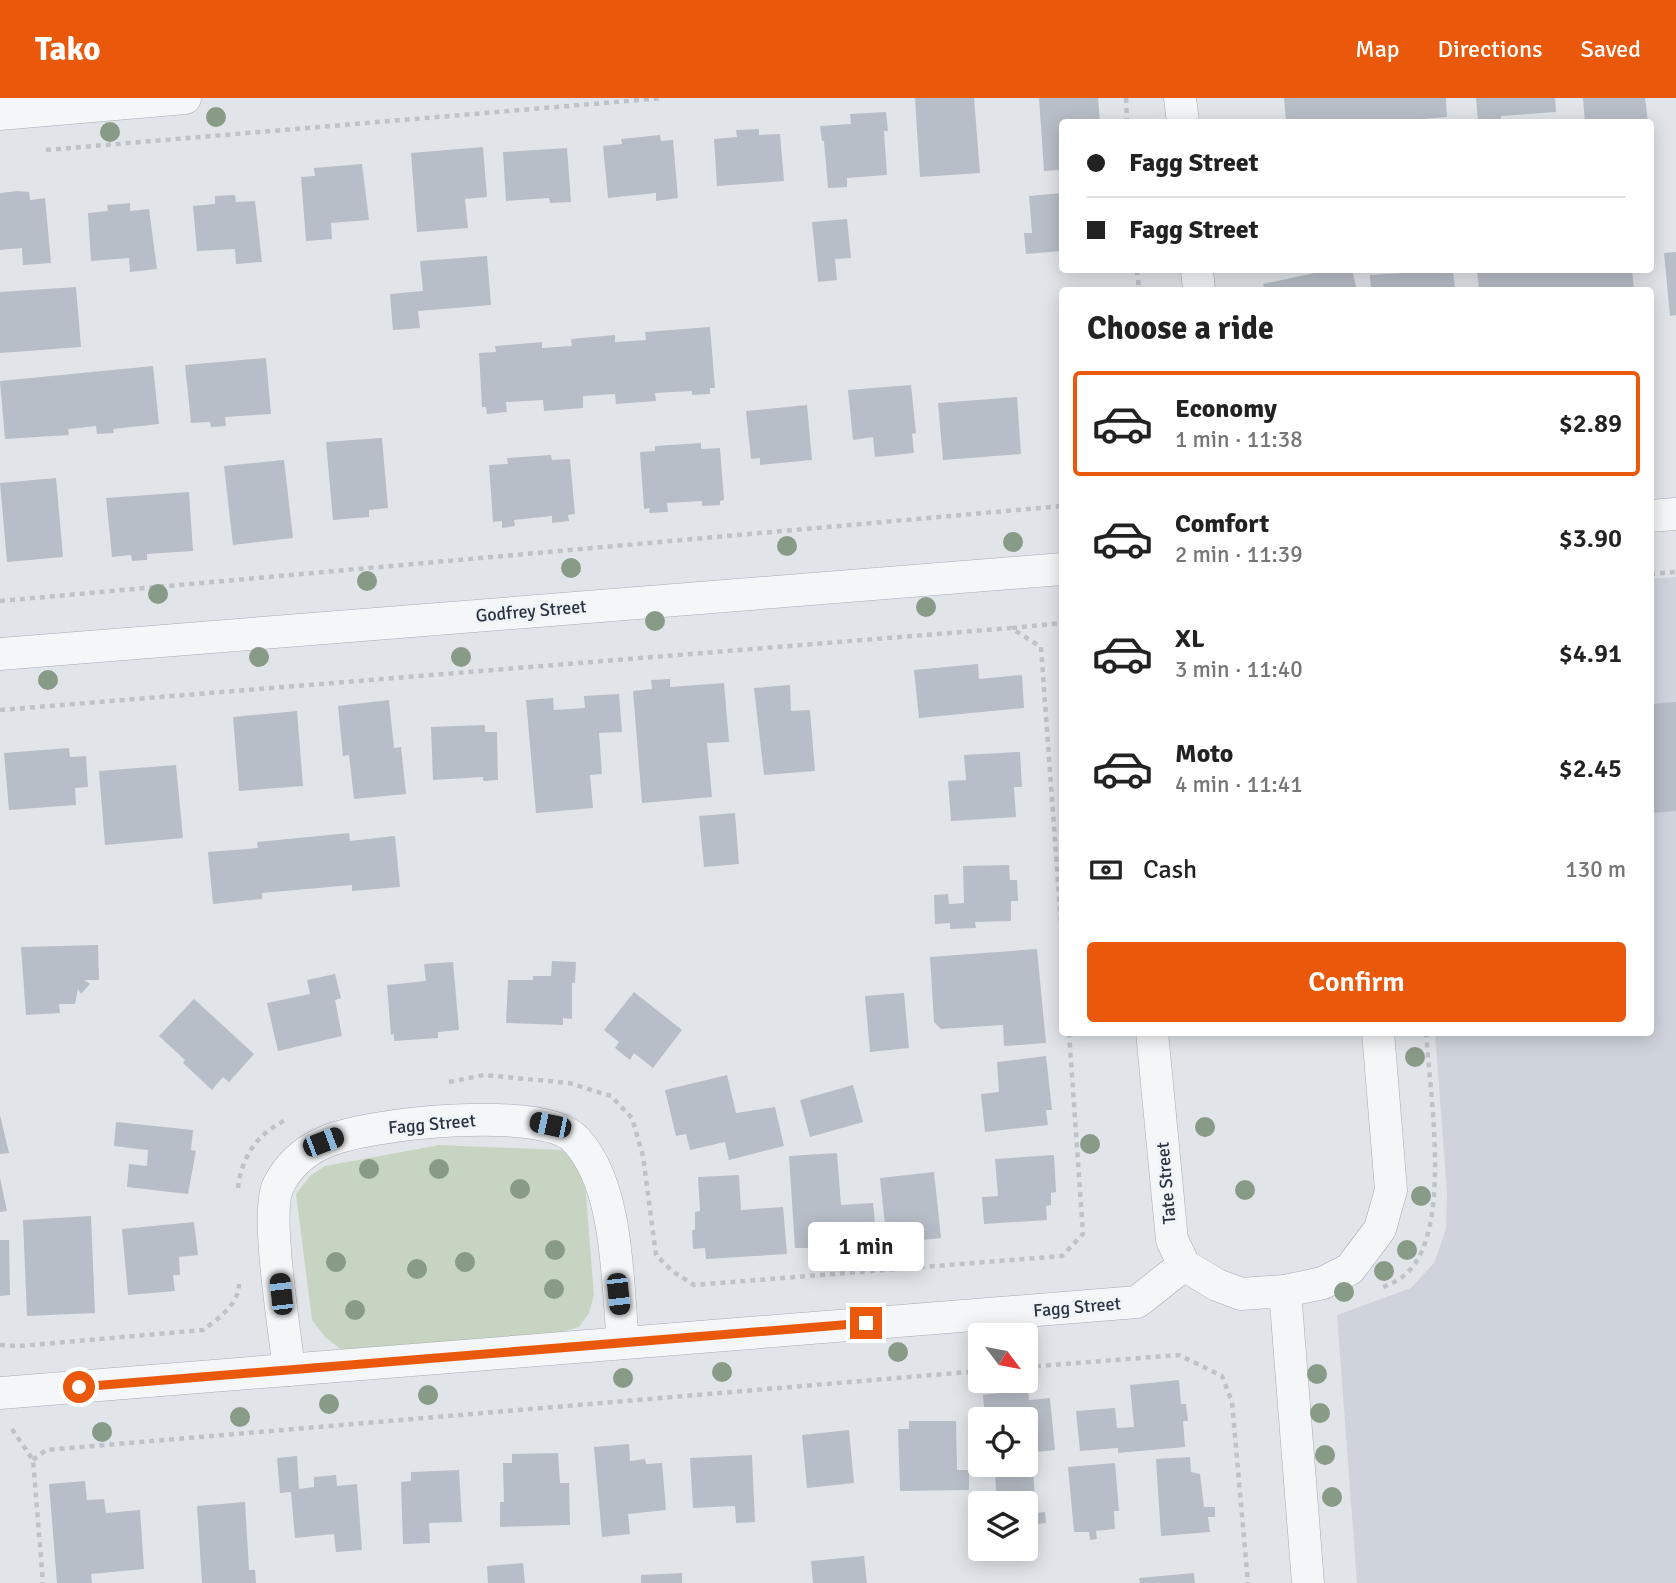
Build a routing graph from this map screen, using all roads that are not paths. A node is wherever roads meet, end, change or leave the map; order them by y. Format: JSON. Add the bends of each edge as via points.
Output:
{"nodes":[{"id":1,"x":185,"y":98,"type":"edge"},
{"id":2,"x":1180,"y":98,"type":"edge"},
{"id":3,"x":0,"y":114,"type":"edge"},
{"id":4,"x":1182,"y":119,"type":"edge"},
{"id":5,"x":1676,"y":514,"type":"edge"},
{"id":6,"x":1654,"y":516,"type":"edge"},
{"id":7,"x":1059,"y":569,"type":"edge"},
{"id":8,"x":0,"y":654,"type":"edge"},
{"id":9,"x":1152,"y":1036,"type":"edge"},
{"id":10,"x":1378,"y":1036,"type":"edge"},
{"id":11,"x":1184,"y":1265,"type":"junction"},
{"id":12,"x":1285,"y":1292,"type":"junction"},
{"id":13,"x":623,"y":1343,"type":"junction"},
{"id":14,"x":289,"y":1370,"type":"junction"},
{"id":15,"x":3,"y":1407,"type":"edge"},
{"id":16,"x":1308,"y":1583,"type":"edge"}],
"edges":[{"from":1,"to":3,"type":"street"},
{"from":2,"to":4,"type":"street"},
{"from":5,"to":6,"type":"street"},
{"from":7,"to":8,"type":"street","name":"Godfrey Street"},
{"from":9,"to":11,"type":"street","name":"Tate Street","via":[[1172,1240]]},
{"from":10,"to":12,"type":"street","via":[[1391,1191],[1380,1230],[1350,1269],[1323,1283]]},
{"from":11,"to":12,"type":"street","via":[[1241,1294]]},
{"from":11,"to":13,"type":"street","name":"Fagg Street","via":[[1136,1302]]},
{"from":12,"to":16,"type":"street"},
{"from":13,"to":14,"type":"street","name":"Fagg Street"},
{"from":13,"to":14,"type":"street","name":"Fagg Street","via":[[608,1197],[594,1163],[574,1137],[550,1125],[521,1119],[406,1125],[323,1142],[290,1166],[278,1187],[272,1217]]},
{"from":14,"to":15,"type":"street","name":"Fagg Street"}]}
